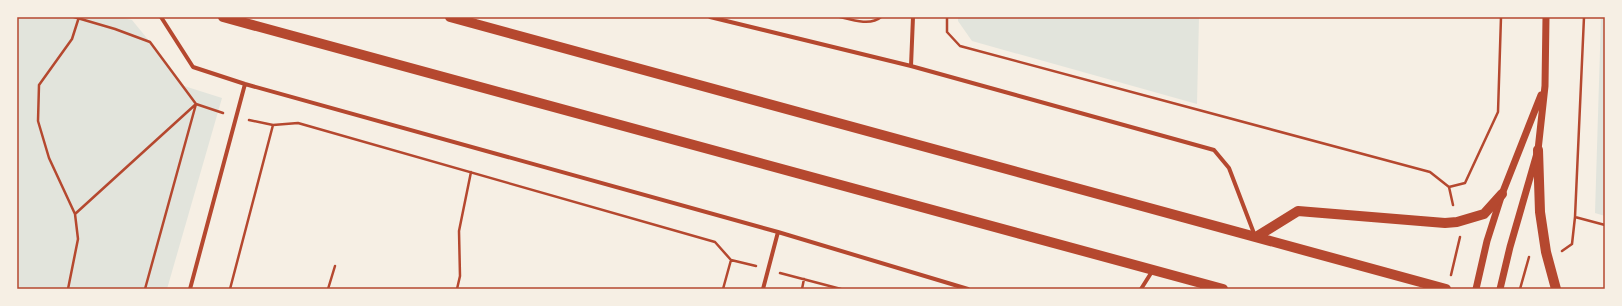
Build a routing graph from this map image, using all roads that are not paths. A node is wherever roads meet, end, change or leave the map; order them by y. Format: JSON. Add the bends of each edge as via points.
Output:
{"nodes":[{"id":1,"x":161,"y":17,"type":"edge"},
{"id":2,"x":223,"y":17,"type":"edge"},
{"id":3,"x":242,"y":17,"type":"edge"},
{"id":4,"x":450,"y":17,"type":"edge"},
{"id":5,"x":710,"y":17,"type":"edge"},
{"id":6,"x":912,"y":17,"type":"edge"},
{"id":7,"x":1546,"y":17,"type":"edge"},
{"id":8,"x":252,"y":25,"type":"junction"},
{"id":9,"x":910,"y":66,"type":"junction"},
{"id":10,"x":245,"y":84,"type":"junction"},
{"id":11,"x":1545,"y":86,"type":"junction"},
{"id":12,"x":1538,"y":150,"type":"junction"},
{"id":13,"x":1502,"y":194,"type":"junction"},
{"id":14,"x":778,"y":232,"type":"junction"},
{"id":15,"x":1256,"y":238,"type":"junction"},
{"id":16,"x":1153,"y":270,"type":"junction"},
{"id":17,"x":1448,"y":286,"type":"edge"},
{"id":18,"x":190,"y":289,"type":"edge"},
{"id":19,"x":762,"y":289,"type":"edge"},
{"id":20,"x":968,"y":289,"type":"edge"},
{"id":21,"x":1141,"y":289,"type":"edge"},
{"id":22,"x":1223,"y":289,"type":"edge"},
{"id":23,"x":1476,"y":289,"type":"edge"},
{"id":24,"x":1500,"y":289,"type":"edge"},
{"id":25,"x":1556,"y":289,"type":"edge"}],
"edges":[{"from":1,"to":10,"type":"street","via":[[193,67]]},
{"from":2,"to":8,"type":"main road"},
{"from":3,"to":8,"type":"street"},
{"from":4,"to":15,"type":"main road"},
{"from":5,"to":9,"type":"street"},
{"from":6,"to":9,"type":"street"},
{"from":7,"to":11,"type":"street"},
{"from":8,"to":16,"type":"main road"},
{"from":9,"to":15,"type":"street","via":[[1214,150],[1229,168]]},
{"from":10,"to":14,"type":"street"},
{"from":10,"to":18,"type":"street"},
{"from":11,"to":12,"type":"street"},
{"from":11,"to":13,"type":"street"},
{"from":12,"to":24,"type":"street"},
{"from":12,"to":25,"type":"main road","via":[[1540,212],[1546,252]]},
{"from":13,"to":15,"type":"main road","via":[[1484,214],[1457,222],[1298,211]]},
{"from":13,"to":23,"type":"street","via":[[1487,241]]},
{"from":14,"to":19,"type":"street"},
{"from":14,"to":20,"type":"street"},
{"from":15,"to":17,"type":"main road"},
{"from":16,"to":21,"type":"street"},
{"from":16,"to":22,"type":"main road"}]}
